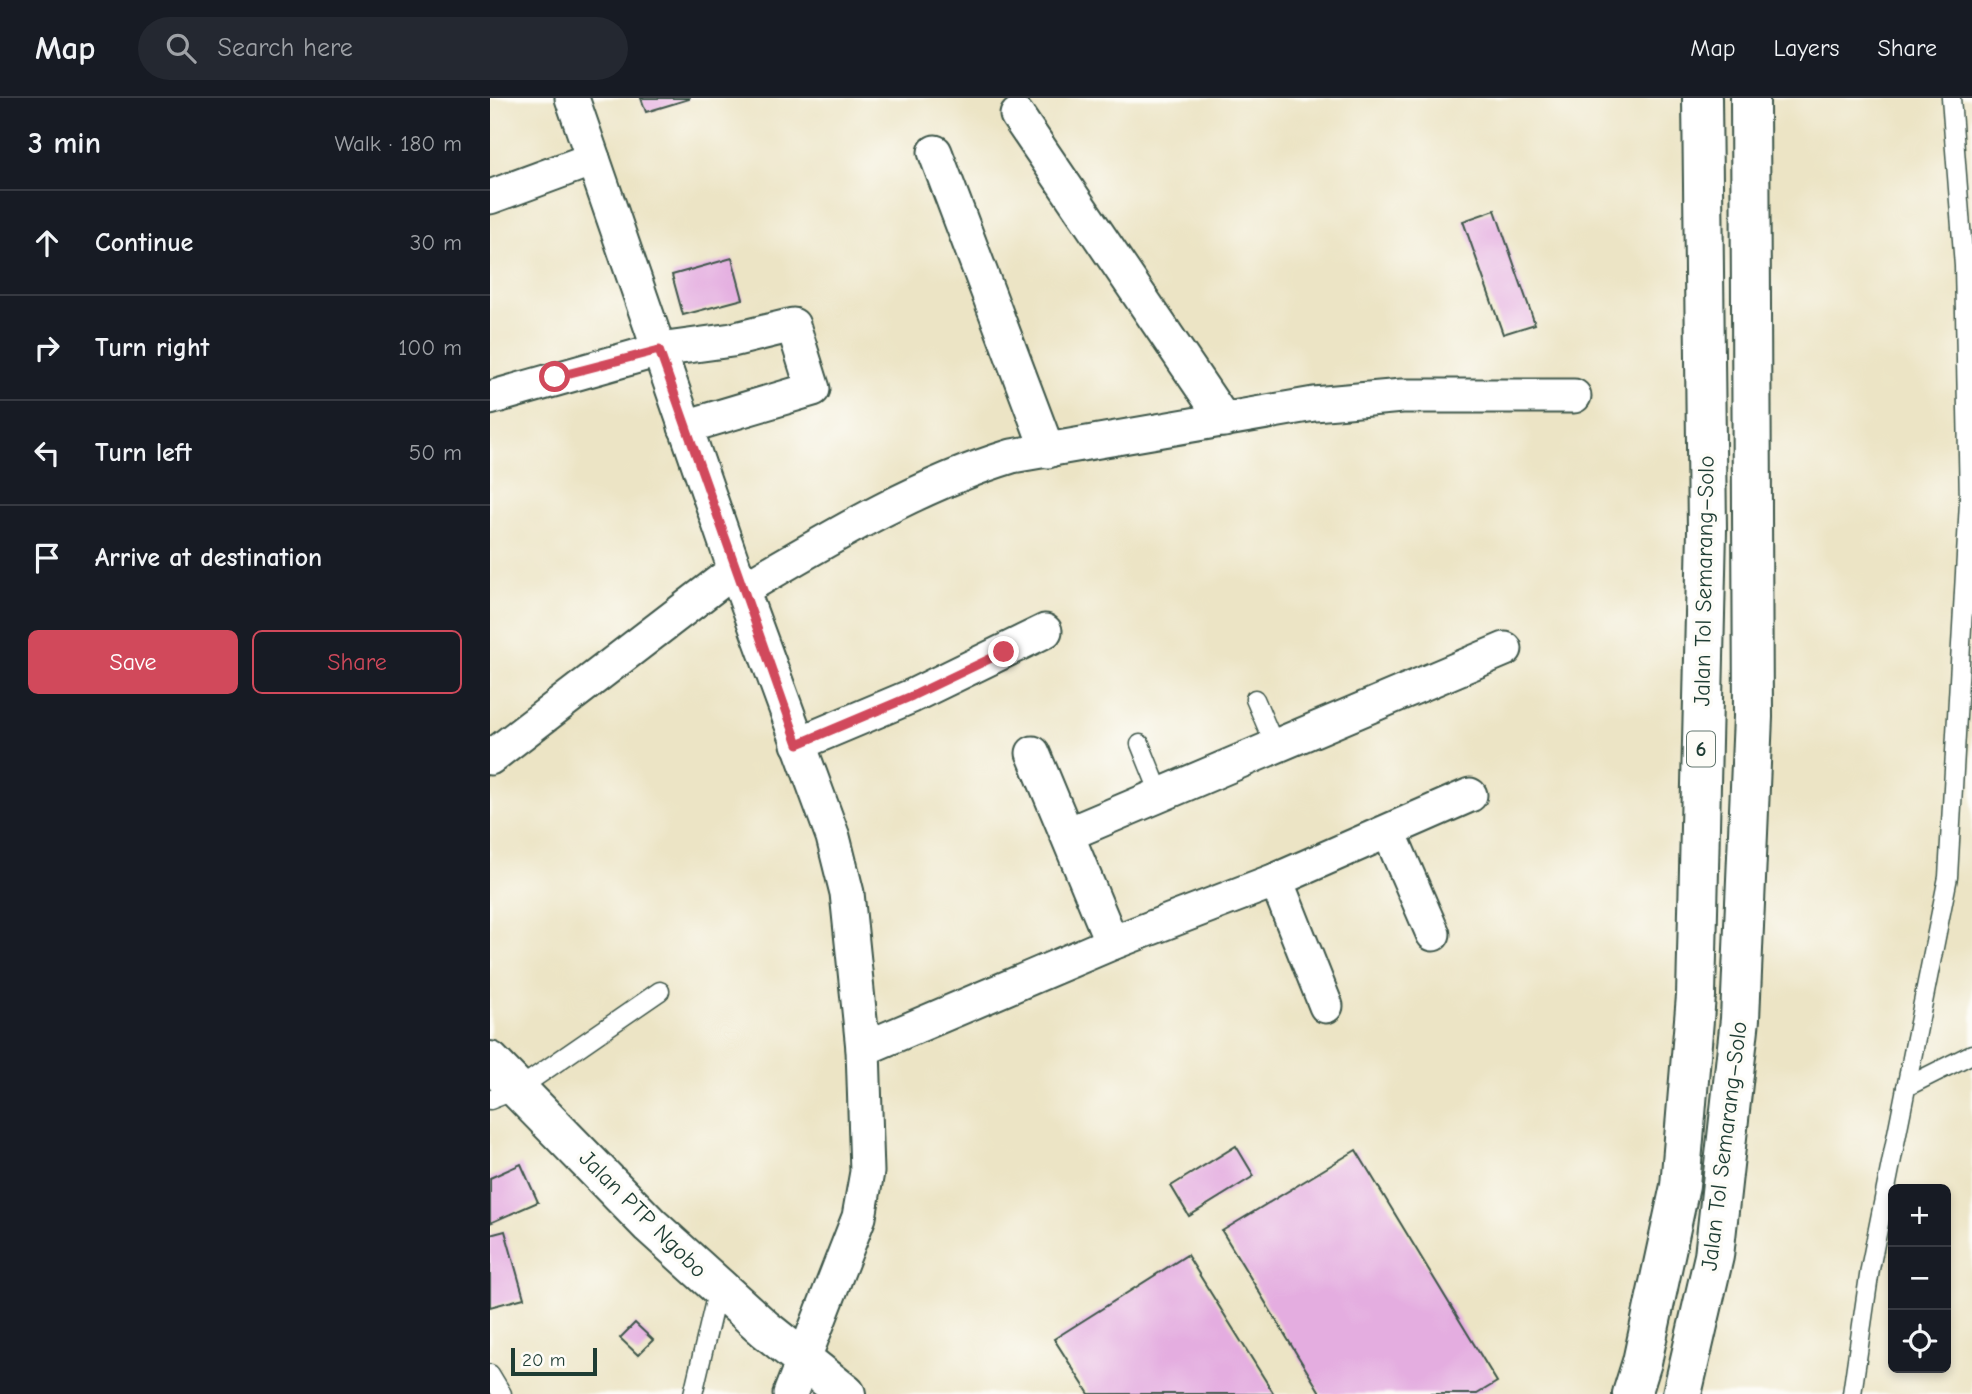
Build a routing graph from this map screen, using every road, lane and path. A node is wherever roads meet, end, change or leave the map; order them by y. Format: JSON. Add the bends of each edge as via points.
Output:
{"nodes":[{"id":1,"x":572,"y":98,"type":"edge"},
{"id":2,"x":1702,"y":98,"type":"edge"},
{"id":3,"x":1750,"y":98,"type":"edge"},
{"id":4,"x":1951,"y":98,"type":"edge"},
{"id":5,"x":1017,"y":115,"type":"dead end"},
{"id":6,"x":935,"y":152,"type":"dead end"},
{"id":7,"x":593,"y":159,"type":"junction"},
{"id":8,"x":490,"y":197,"type":"edge"},
{"id":9,"x":659,"y":350,"type":"junction"},
{"id":10,"x":1574,"y":396,"type":"dead end"},
{"id":11,"x":490,"y":398,"type":"edge"},
{"id":12,"x":1224,"y":420,"type":"junction"},
{"id":13,"x":685,"y":427,"type":"junction"},
{"id":14,"x":1048,"y":451,"type":"junction"},
{"id":15,"x":739,"y":579,"type":"junction"},
{"id":16,"x":1045,"y":631,"type":"dead end"},
{"id":17,"x":1505,"y":649,"type":"dead end"},
{"id":18,"x":1255,"y":699,"type":"dead end"},
{"id":19,"x":798,"y":744,"type":"junction"},
{"id":20,"x":1140,"y":744,"type":"dead end"},
{"id":21,"x":1275,"y":746,"type":"junction"},
{"id":22,"x":1033,"y":753,"type":"dead end"},
{"id":23,"x":490,"y":758,"type":"edge"},
{"id":24,"x":1470,"y":795,"type":"dead end"},
{"id":25,"x":1161,"y":796,"type":"junction"},
{"id":26,"x":1389,"y":832,"type":"junction"},
{"id":27,"x":1068,"y":834,"type":"junction"},
{"id":28,"x":1276,"y":880,"type":"junction"},
{"id":29,"x":1433,"y":934,"type":"dead end"},
{"id":30,"x":1112,"y":943,"type":"junction"},
{"id":31,"x":660,"y":991,"type":"dead end"},
{"id":32,"x":1326,"y":1006,"type":"dead end"},
{"id":33,"x":863,"y":1049,"type":"junction"},
{"id":34,"x":1972,"y":1054,"type":"edge"},
{"id":35,"x":490,"y":1061,"type":"edge"},
{"id":36,"x":1906,"y":1087,"type":"junction"},
{"id":37,"x":504,"y":1095,"type":"edge"},
{"id":38,"x":718,"y":1288,"type":"junction"},
{"id":39,"x":490,"y":1374,"type":"edge"},
{"id":40,"x":796,"y":1377,"type":"edge"},
{"id":41,"x":502,"y":1394,"type":"edge"},
{"id":42,"x":693,"y":1394,"type":"edge"},
{"id":43,"x":845,"y":1394,"type":"edge"},
{"id":44,"x":1632,"y":1394,"type":"edge"},
{"id":45,"x":1682,"y":1394,"type":"edge"},
{"id":46,"x":1852,"y":1394,"type":"edge"}],
"edges":[{"from":1,"to":7,"type":"street"},
{"from":2,"to":44,"type":"main road","name":"Jalan Tol Semarang–Solo","number":"6","via":[[1707,530],[1696,996],[1680,1186]]},
{"from":3,"to":45,"type":"main road","name":"Jalan Tol Semarang–Solo","via":[[1753,717],[1740,1019],[1714,1256]]},
{"from":4,"to":36,"type":"lane","via":[[1965,266],[1969,502],[1948,877]]},
{"from":5,"to":12,"type":"street"},
{"from":6,"to":14,"type":"street"},
{"from":7,"to":8,"type":"street"},
{"from":7,"to":9,"type":"street"},
{"from":9,"to":11,"type":"street"},
{"from":9,"to":13,"type":"street"},
{"from":9,"to":13,"type":"street","via":[[732,340],[793,325],[813,389]]},
{"from":10,"to":12,"type":"street","via":[[1402,396],[1314,404]]},
{"from":12,"to":14,"type":"street"},
{"from":13,"to":15,"type":"street"},
{"from":14,"to":15,"type":"street","via":[[981,466]]},
{"from":15,"to":19,"type":"street"},
{"from":15,"to":23,"type":"street"},
{"from":16,"to":19,"type":"street","via":[[912,696]]},
{"from":17,"to":21,"type":"street"},
{"from":18,"to":21,"type":"lane"},
{"from":19,"to":33,"type":"street","via":[[834,837],[846,892]]},
{"from":20,"to":25,"type":"lane"},
{"from":21,"to":25,"type":"street"},
{"from":22,"to":27,"type":"street"},
{"from":24,"to":26,"type":"street"},
{"from":25,"to":27,"type":"street"},
{"from":26,"to":28,"type":"street"},
{"from":26,"to":29,"type":"street"},
{"from":27,"to":30,"type":"street"},
{"from":28,"to":30,"type":"street"},
{"from":28,"to":32,"type":"street"},
{"from":30,"to":33,"type":"street"},
{"from":31,"to":37,"type":"lane"},
{"from":33,"to":40,"type":"street","via":[[864,1199]]},
{"from":34,"to":36,"type":"lane"},
{"from":35,"to":37,"type":"main road","name":"Jalan PTP Ngobo"},
{"from":36,"to":46,"type":"lane","via":[[1870,1269]]},
{"from":37,"to":38,"type":"main road","name":"Jalan PTP Ngobo"},
{"from":38,"to":40,"type":"main road","name":"Jalan PTP Ngobo"},
{"from":38,"to":42,"type":"lane"},
{"from":39,"to":41,"type":"lane"},
{"from":40,"to":43,"type":"main road","name":"Jalan PTP Ngobo"}]}
